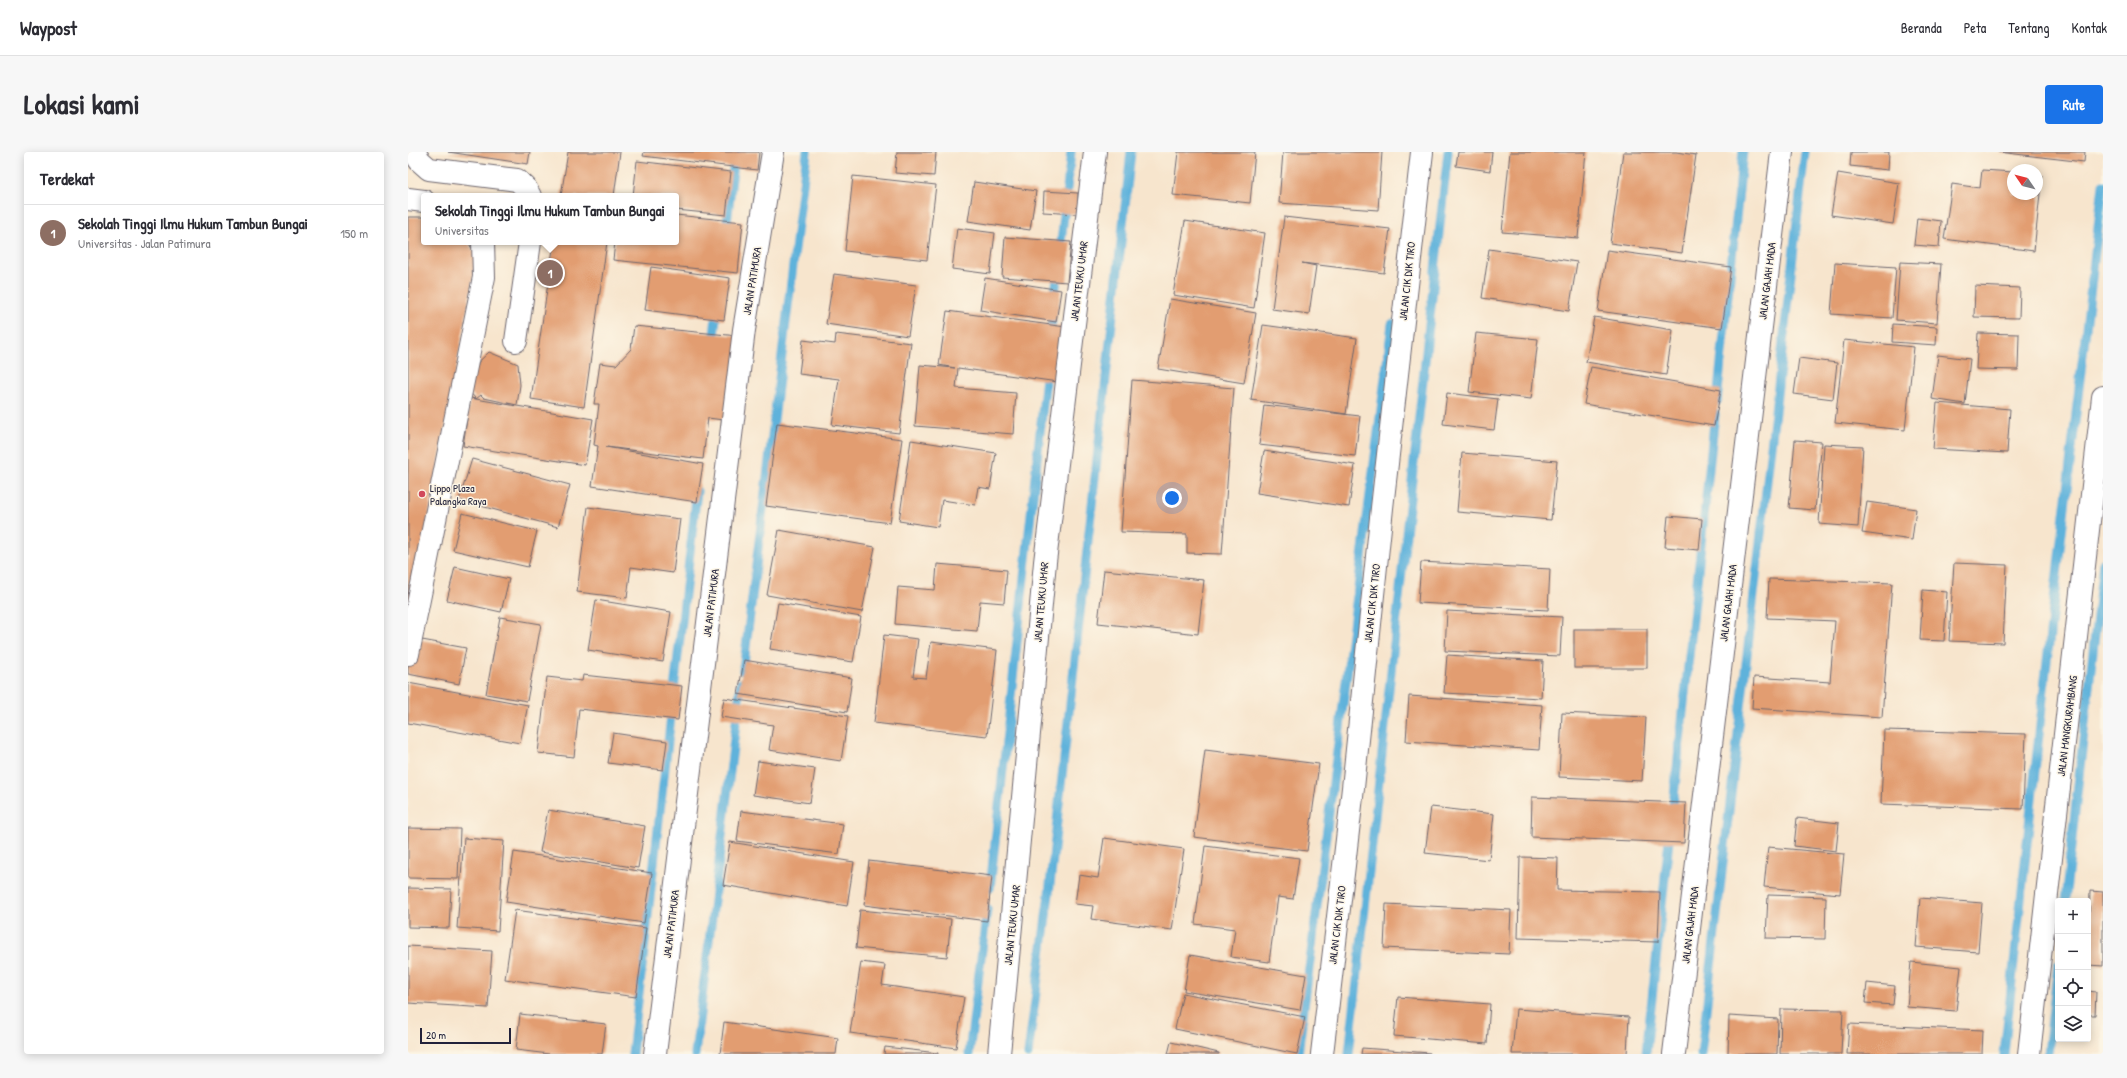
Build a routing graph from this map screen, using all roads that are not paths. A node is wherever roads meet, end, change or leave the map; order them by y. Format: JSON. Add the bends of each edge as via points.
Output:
{"nodes":[{"id":1,"x":414,"y":152,"type":"edge"},
{"id":2,"x":773,"y":152,"type":"edge"},
{"id":3,"x":1095,"y":152,"type":"edge"},
{"id":4,"x":1422,"y":152,"type":"edge"},
{"id":5,"x":1782,"y":152,"type":"edge"},
{"id":6,"x":528,"y":193,"type":"edge"},
{"id":7,"x":408,"y":199,"type":"edge"},
{"id":8,"x":421,"y":201,"type":"edge"},
{"id":9,"x":483,"y":245,"type":"edge"},
{"id":10,"x":530,"y":245,"type":"edge"},
{"id":11,"x":516,"y":341,"type":"dead end"},
{"id":12,"x":2103,"y":397,"type":"edge"},
{"id":13,"x":408,"y":654,"type":"edge"},
{"id":14,"x":655,"y":1054,"type":"edge"},
{"id":15,"x":999,"y":1054,"type":"edge"},
{"id":16,"x":1322,"y":1054,"type":"edge"},
{"id":17,"x":1674,"y":1054,"type":"edge"},
{"id":18,"x":2029,"y":1054,"type":"edge"}],
"edges":[{"from":1,"to":6,"type":"street","via":[[429,169],[517,180]]},
{"from":2,"to":14,"type":"street","name":"JALAN PATIMURA","via":[[744,330]]},
{"from":3,"to":15,"type":"street","name":"JALAN TEUKU UMAR","via":[[1045,562],[1018,873]]},
{"from":4,"to":16,"type":"street","name":"JALAN CIK DIK TIRO","via":[[1384,484],[1354,788]]},
{"from":5,"to":17,"type":"street","name":"JALAN GAJAH MADA"},
{"from":7,"to":8,"type":"street"},
{"from":9,"to":13,"type":"street","via":[[484,277]]},
{"from":10,"to":11,"type":"street"},
{"from":12,"to":18,"type":"street","name":"JALAN MANGKURAMBANG"}]}
